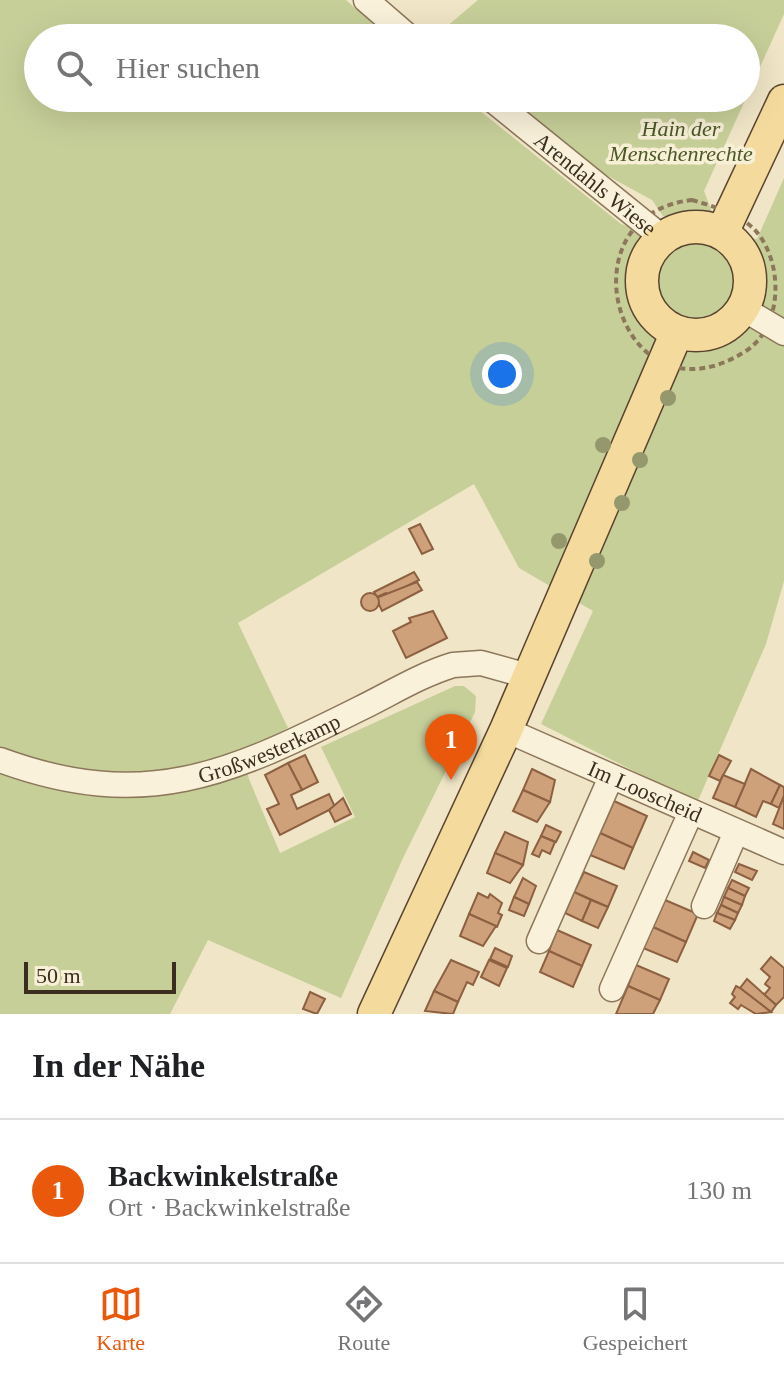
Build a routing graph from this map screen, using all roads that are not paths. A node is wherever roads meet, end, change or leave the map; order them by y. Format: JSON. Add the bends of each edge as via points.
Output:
{"nodes":[{"id":1,"x":366,"y":0,"type":"edge"},
{"id":2,"x":394,"y":24,"type":"edge"},
{"id":3,"x":783,"y":107,"type":"edge"},
{"id":4,"x":507,"y":112,"type":"edge"},
{"id":5,"x":726,"y":224,"type":"junction"},
{"id":6,"x":653,"y":229,"type":"junction"},
{"id":7,"x":742,"y":308,"type":"junction"},
{"id":8,"x":777,"y":329,"type":"edge"},
{"id":9,"x":677,"y":332,"type":"junction"},
{"id":10,"x":528,"y":676,"type":"junction"},
{"id":11,"x":506,"y":730,"type":"junction"},
{"id":12,"x":0,"y":760,"type":"edge"},
{"id":13,"x":611,"y":777,"type":"junction"},
{"id":14,"x":691,"y":812,"type":"junction"},
{"id":15,"x":736,"y":832,"type":"junction"},
{"id":16,"x":784,"y":852,"type":"edge"},
{"id":17,"x":704,"y":906,"type":"dead end"},
{"id":18,"x":539,"y":941,"type":"dead end"},
{"id":19,"x":612,"y":989,"type":"dead end"},
{"id":20,"x":374,"y":1014,"type":"edge"}],
"edges":[{"from":1,"to":2,"type":"street"},
{"from":3,"to":5,"type":"main road"},
{"from":4,"to":6,"type":"street","name":"Arendahls Wiese"},
{"from":5,"to":6,"type":"main road"},
{"from":5,"to":7,"type":"main road","via":[[746,262],[749,285]]},
{"from":6,"to":9,"type":"main road","via":[[642,285],[654,315]]},
{"from":7,"to":8,"type":"street"},
{"from":7,"to":9,"type":"main road","via":[[713,331]]},
{"from":9,"to":10,"type":"main road"},
{"from":10,"to":11,"type":"main road"},
{"from":10,"to":12,"type":"street","name":"Großwesterkamp","via":[[481,663],[453,665],[275,749],[195,779],[85,784]]},
{"from":11,"to":13,"type":"street","name":"Im Looscheid"},
{"from":11,"to":20,"type":"main road"},
{"from":13,"to":14,"type":"street","name":"Im Looscheid"},
{"from":13,"to":18,"type":"street"},
{"from":14,"to":15,"type":"street","name":"Im Looscheid"},
{"from":14,"to":19,"type":"street"},
{"from":15,"to":16,"type":"street","name":"Im Looscheid"},
{"from":15,"to":17,"type":"street"}]}
